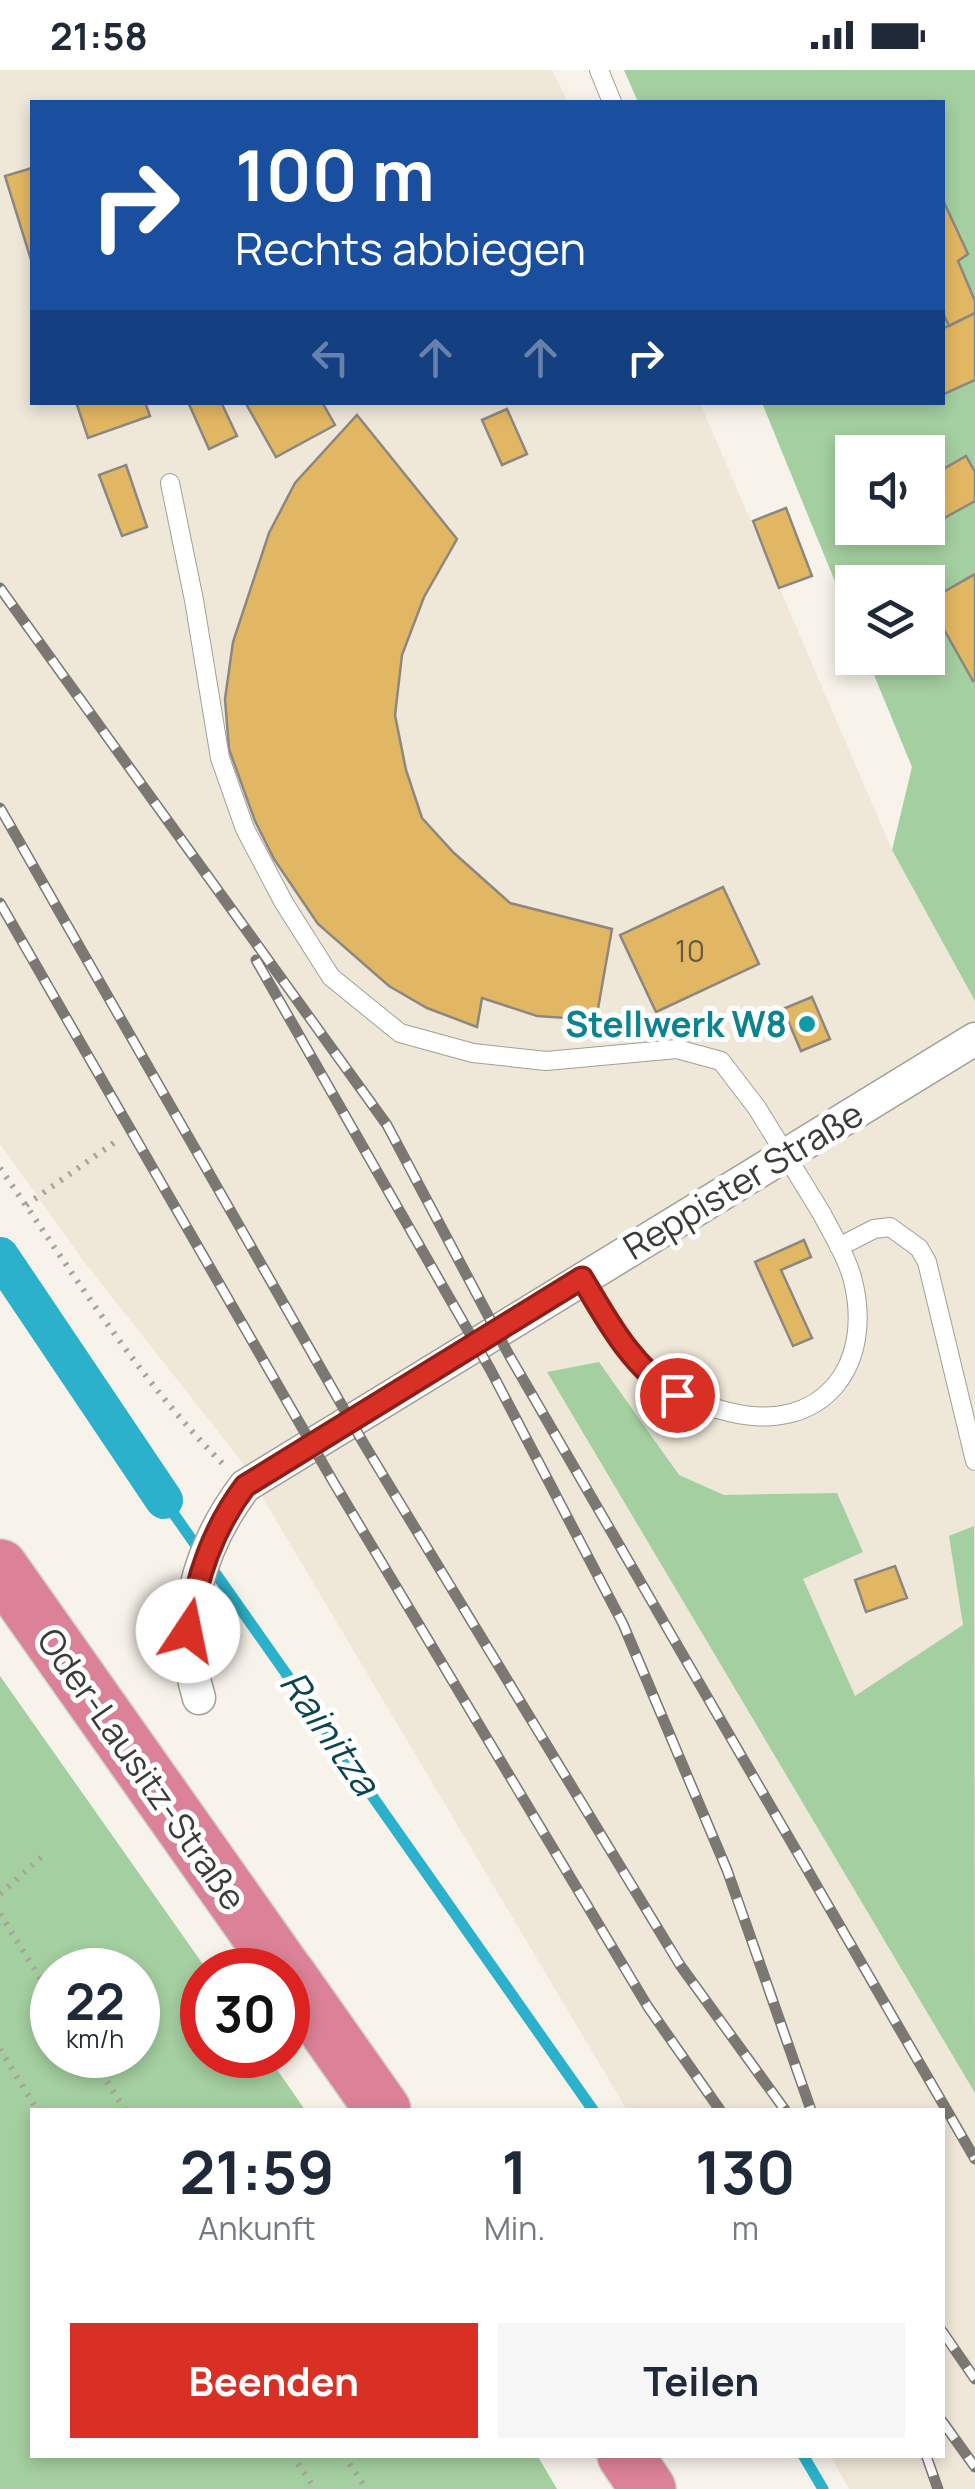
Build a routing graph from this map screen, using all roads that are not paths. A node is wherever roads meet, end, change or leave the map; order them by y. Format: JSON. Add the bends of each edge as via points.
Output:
{"nodes":[{"id":1,"x":599,"y":70,"type":"edge"},
{"id":2,"x":611,"y":100,"type":"edge"},
{"id":3,"x":170,"y":483,"type":"dead end"},
{"id":4,"x":975,"y":1040,"type":"edge"},
{"id":5,"x":839,"y":1247,"type":"junction"},
{"id":6,"x":582,"y":1278,"type":"junction"},
{"id":7,"x":975,"y":1461,"type":"edge"},
{"id":8,"x":0,"y":1568,"type":"edge"},
{"id":9,"x":199,"y":1698,"type":"dead end"},
{"id":10,"x":268,"y":1948,"type":"edge"},
{"id":11,"x":310,"y":2007,"type":"edge"},
{"id":12,"x":381,"y":2108,"type":"edge"},
{"id":13,"x":628,"y":2458,"type":"edge"},
{"id":14,"x":648,"y":2489,"type":"edge"}],
"edges":[{"from":1,"to":2,"type":"lane"},
{"from":3,"to":5,"type":"lane","bridge":true,"via":[[220,758],[253,844],[331,977],[400,1033],[473,1053],[546,1061],[678,1049],[721,1061],[757,1108]]},
{"from":4,"to":6,"type":"street","name":"Reppister Straße"},
{"from":5,"to":6,"type":"lane","via":[[852,1278],[855,1347],[826,1398],[779,1416],[712,1408],[656,1382],[618,1340]]},
{"from":5,"to":7,"type":"lane","via":[[890,1228],[919,1248],[936,1288]]},
{"from":6,"to":9,"type":"street","name":"Reppister Straße","via":[[236,1498],[207,1550],[194,1596],[189,1665]]},
{"from":8,"to":10,"type":"highway","name":"Oder-Lausitz-Straße"},
{"from":11,"to":12,"type":"highway","name":"Oder-Lausitz-Straße"},
{"from":13,"to":14,"type":"highway"}]}
